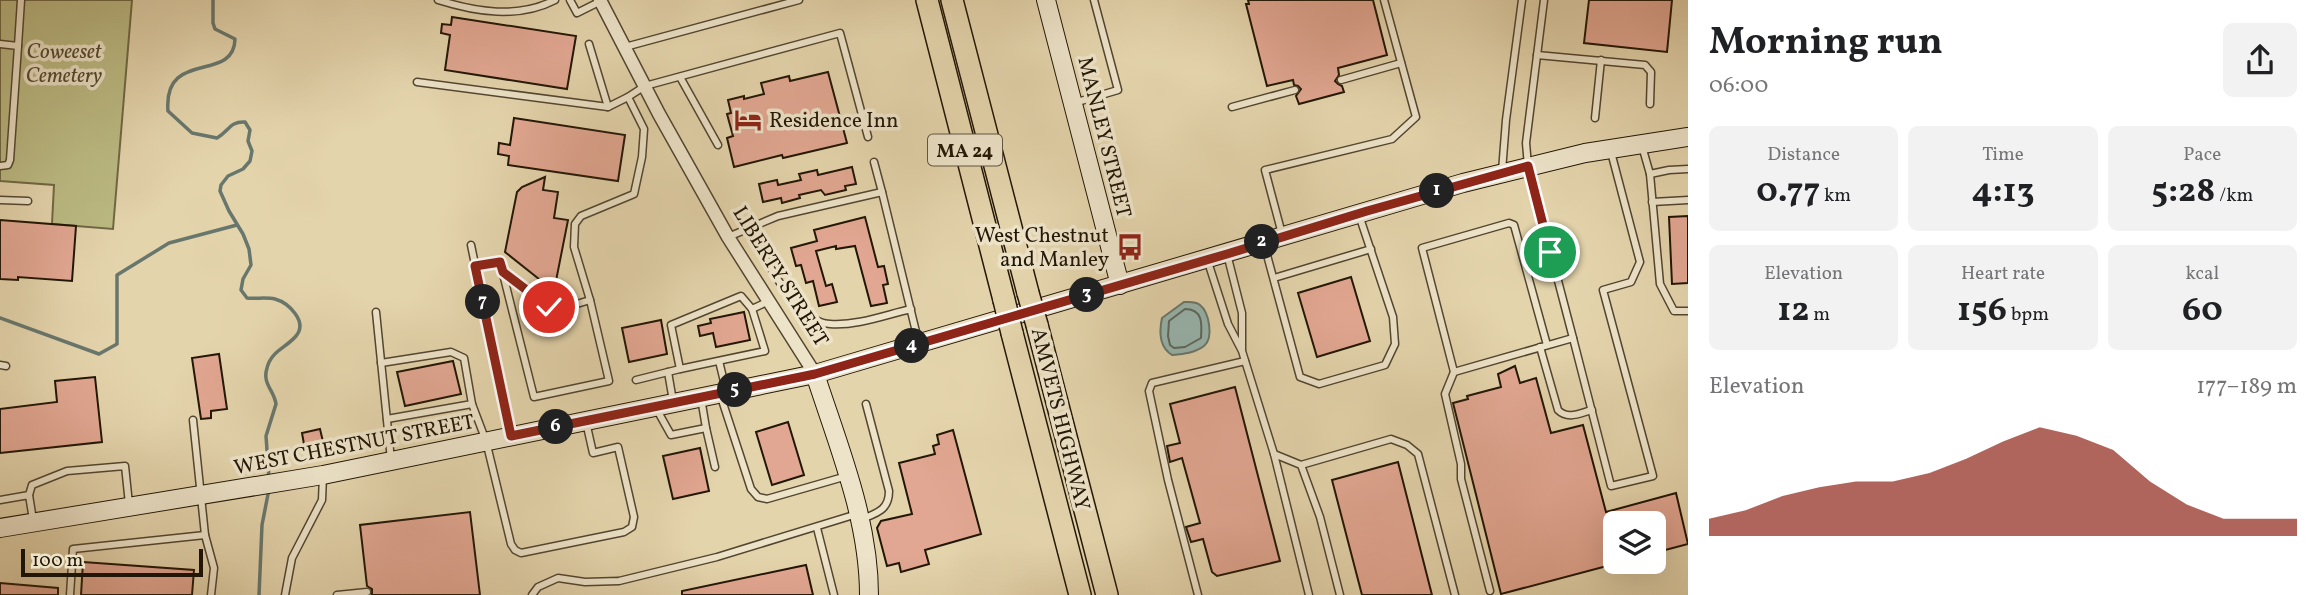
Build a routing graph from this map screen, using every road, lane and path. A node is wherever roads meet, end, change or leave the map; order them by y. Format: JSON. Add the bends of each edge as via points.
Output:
{"nodes":[{"id":1,"x":21,"y":0,"type":"edge"},
{"id":2,"x":438,"y":0,"type":"edge"},
{"id":3,"x":555,"y":0,"type":"edge"},
{"id":4,"x":570,"y":0,"type":"edge"},
{"id":5,"x":600,"y":0,"type":"edge"},
{"id":6,"x":799,"y":0,"type":"edge"},
{"id":7,"x":927,"y":0,"type":"edge"},
{"id":8,"x":952,"y":0,"type":"edge"},
{"id":9,"x":1046,"y":0,"type":"edge"},
{"id":10,"x":1094,"y":0,"type":"edge"},
{"id":11,"x":1384,"y":0,"type":"edge"},
{"id":12,"x":1522,"y":0,"type":"edge"},
{"id":13,"x":1544,"y":0,"type":"edge"},
{"id":14,"x":0,"y":44,"type":"edge"},
{"id":15,"x":589,"y":44,"type":"dead end"},
{"id":16,"x":18,"y":46,"type":"junction"},
{"id":17,"x":625,"y":47,"type":"junction"},
{"id":18,"x":1537,"y":55,"type":"junction"},
{"id":19,"x":1601,"y":61,"type":"junction"},
{"id":20,"x":1401,"y":63,"type":"junction"},
{"id":21,"x":680,"y":77,"type":"junction"},
{"id":22,"x":1341,"y":80,"type":"dead end"},
{"id":23,"x":417,"y":82,"type":"dead end"},
{"id":24,"x":645,"y":86,"type":"junction"},
{"id":25,"x":1295,"y":90,"type":"dead end"},
{"id":26,"x":628,"y":97,"type":"junction"},
{"id":27,"x":1072,"y":103,"type":"junction"},
{"id":28,"x":1650,"y":104,"type":"dead end"},
{"id":29,"x":608,"y":107,"type":"junction"},
{"id":30,"x":1232,"y":107,"type":"dead end"},
{"id":31,"x":1595,"y":118,"type":"dead end"},
{"id":32,"x":868,"y":137,"type":"dead end"},
{"id":33,"x":1688,"y":137,"type":"edge"},
{"id":34,"x":1641,"y":144,"type":"junction"},
{"id":35,"x":718,"y":145,"type":"dead end"},
{"id":36,"x":1610,"y":149,"type":"junction"},
{"id":37,"x":874,"y":162,"type":"dead end"},
{"id":38,"x":0,"y":166,"type":"edge"},
{"id":39,"x":1528,"y":166,"type":"junction"},
{"id":40,"x":1688,"y":169,"type":"edge"},
{"id":41,"x":1502,"y":173,"type":"junction"},
{"id":42,"x":1650,"y":174,"type":"junction"},
{"id":43,"x":881,"y":192,"type":"junction"},
{"id":44,"x":0,"y":200,"type":"edge"},
{"id":45,"x":1688,"y":200,"type":"edge"},
{"id":46,"x":28,"y":201,"type":"dead end"},
{"id":47,"x":1652,"y":202,"type":"junction"},
{"id":48,"x":1359,"y":213,"type":"junction"},
{"id":49,"x":748,"y":228,"type":"junction"},
{"id":50,"x":1282,"y":236,"type":"junction"},
{"id":51,"x":728,"y":237,"type":"junction"},
{"id":52,"x":1264,"y":242,"type":"junction"},
{"id":53,"x":471,"y":245,"type":"dead end"},
{"id":54,"x":1371,"y":249,"type":"junction"},
{"id":55,"x":1227,"y":254,"type":"junction"},
{"id":56,"x":1207,"y":260,"type":"junction"},
{"id":57,"x":475,"y":266,"type":"junction"},
{"id":58,"x":503,"y":272,"type":"junction"},
{"id":59,"x":1274,"y":278,"type":"junction"},
{"id":60,"x":1119,"y":285,"type":"junction"},
{"id":61,"x":590,"y":300,"type":"junction"},
{"id":62,"x":769,"y":301,"type":"junction"},
{"id":63,"x":752,"y":309,"type":"junction"},
{"id":64,"x":911,"y":309,"type":"junction"},
{"id":65,"x":1688,"y":311,"type":"edge"},
{"id":66,"x":376,"y":312,"type":"dead end"},
{"id":67,"x":1573,"y":338,"type":"junction"},
{"id":68,"x":919,"y":344,"type":"junction"},
{"id":69,"x":1544,"y":346,"type":"junction"},
{"id":70,"x":1242,"y":351,"type":"junction"},
{"id":71,"x":719,"y":361,"type":"junction"},
{"id":72,"x":1245,"y":361,"type":"junction"},
{"id":73,"x":381,"y":363,"type":"junction"},
{"id":74,"x":680,"y":369,"type":"junction"},
{"id":75,"x":668,"y":372,"type":"junction"},
{"id":76,"x":1454,"y":372,"type":"junction"},
{"id":77,"x":815,"y":374,"type":"junction"},
{"id":78,"x":636,"y":380,"type":"dead end"},
{"id":79,"x":723,"y":392,"type":"junction"},
{"id":80,"x":701,"y":396,"type":"junction"},
{"id":81,"x":673,"y":402,"type":"junction"},
{"id":82,"x":472,"y":404,"type":"junction"},
{"id":83,"x":866,"y":404,"type":"dead end"},
{"id":84,"x":654,"y":406,"type":"junction"},
{"id":85,"x":1592,"y":410,"type":"junction"},
{"id":86,"x":387,"y":419,"type":"junction"},
{"id":87,"x":193,"y":420,"type":"dead end"},
{"id":88,"x":586,"y":420,"type":"junction"},
{"id":89,"x":706,"y":428,"type":"junction"},
{"id":90,"x":511,"y":436,"type":"junction"},
{"id":91,"x":486,"y":441,"type":"junction"},
{"id":92,"x":1274,"y":454,"type":"junction"},
{"id":93,"x":391,"y":461,"type":"junction"},
{"id":94,"x":1301,"y":465,"type":"junction"},
{"id":95,"x":715,"y":467,"type":"dead end"},
{"id":96,"x":323,"y":475,"type":"junction"},
{"id":97,"x":848,"y":475,"type":"junction"},
{"id":98,"x":29,"y":495,"type":"junction"},
{"id":99,"x":202,"y":496,"type":"junction"},
{"id":100,"x":0,"y":500,"type":"edge"},
{"id":101,"x":130,"y":508,"type":"junction"},
{"id":102,"x":859,"y":517,"type":"junction"},
{"id":103,"x":33,"y":524,"type":"junction"},
{"id":104,"x":0,"y":528,"type":"edge"},
{"id":105,"x":817,"y":528,"type":"junction"},
{"id":106,"x":205,"y":535,"type":"junction"},
{"id":107,"x":1490,"y":591,"type":"dead end"},
{"id":108,"x":367,"y":592,"type":"dead end"},
{"id":109,"x":70,"y":595,"type":"edge"},
{"id":110,"x":211,"y":595,"type":"edge"},
{"id":111,"x":285,"y":595,"type":"edge"},
{"id":112,"x":337,"y":595,"type":"edge"},
{"id":113,"x":532,"y":595,"type":"edge"},
{"id":114,"x":834,"y":595,"type":"edge"},
{"id":115,"x":869,"y":595,"type":"edge"},
{"id":116,"x":1080,"y":595,"type":"edge"},
{"id":117,"x":1107,"y":595,"type":"edge"},
{"id":118,"x":1198,"y":595,"type":"edge"},
{"id":119,"x":1309,"y":595,"type":"edge"},
{"id":120,"x":1340,"y":595,"type":"edge"},
{"id":121,"x":1455,"y":595,"type":"edge"}],
"edges":[{"from":1,"to":16,"type":"lane"},
{"from":2,"to":3,"type":"lane","via":[[497,14]]},
{"from":4,"to":5,"type":"lane","via":[[577,13]]},
{"from":5,"to":17,"type":"street","name":"LIBERTY STREET"},
{"from":6,"to":17,"type":"lane"},
{"from":7,"to":116,"type":"highway","name":"AMVETS HIGHWAY","number":"MA 24","bridge":true},
{"from":8,"to":117,"type":"highway","name":"AMVETS HIGHWAY","number":"MA 24","bridge":true},
{"from":9,"to":27,"type":"main road","name":"MANLEY STREET"},
{"from":10,"to":27,"type":"lane","via":[[1118,90]]},
{"from":11,"to":20,"type":"lane"},
{"from":12,"to":41,"type":"lane"},
{"from":13,"to":18,"type":"lane"},
{"from":14,"to":16,"type":"lane"},
{"from":15,"to":29,"type":"lane"},
{"from":16,"to":38,"type":"lane","via":[[10,160]]},
{"from":17,"to":24,"type":"street","name":"LIBERTY STREET"},
{"from":18,"to":19,"type":"lane"},
{"from":18,"to":39,"type":"lane","via":[[1526,143]]},
{"from":19,"to":28,"type":"lane","via":[[1648,66]]},
{"from":19,"to":31,"type":"lane"},
{"from":20,"to":22,"type":"lane"},
{"from":20,"to":50,"type":"lane","via":[[1416,117],[1392,139],[1265,170]]},
{"from":21,"to":24,"type":"lane"},
{"from":21,"to":32,"type":"lane","via":[[840,33]]},
{"from":21,"to":35,"type":"lane"},
{"from":23,"to":29,"type":"lane"},
{"from":24,"to":26,"type":"lane"},
{"from":24,"to":51,"type":"street","name":"LIBERTY STREET"},
{"from":25,"to":30,"type":"lane"},
{"from":26,"to":29,"type":"lane"},
{"from":26,"to":61,"type":"lane","via":[[644,129],[634,194],[581,216],[575,224],[574,247]]},
{"from":27,"to":60,"type":"main road","name":"MANLEY STREET"},
{"from":33,"to":34,"type":"main road","name":"WEST CHESTNUT STREET"},
{"from":34,"to":36,"type":"main road","name":"WEST CHESTNUT STREET"},
{"from":34,"to":42,"type":"lane"},
{"from":36,"to":39,"type":"main road","name":"WEST CHESTNUT STREET"},
{"from":36,"to":85,"type":"lane","via":[[1640,262],[1630,282],[1603,290],[1653,476],[1611,486]]},
{"from":37,"to":43,"type":"lane"},
{"from":39,"to":41,"type":"main road","name":"WEST CHESTNUT STREET"},
{"from":39,"to":67,"type":"lane"},
{"from":40,"to":42,"type":"lane"},
{"from":41,"to":48,"type":"main road","name":"WEST CHESTNUT STREET"},
{"from":42,"to":47,"type":"lane"},
{"from":43,"to":49,"type":"lane","via":[[778,216]]},
{"from":43,"to":64,"type":"lane"},
{"from":44,"to":46,"type":"lane"},
{"from":45,"to":47,"type":"lane"},
{"from":47,"to":65,"type":"lane","via":[[1660,284],[1674,311]]},
{"from":48,"to":50,"type":"main road","name":"WEST CHESTNUT STREET"},
{"from":48,"to":54,"type":"lane"},
{"from":49,"to":51,"type":"lane"},
{"from":49,"to":64,"type":"lane","via":[[789,295],[814,321],[846,324]]},
{"from":50,"to":52,"type":"main road","name":"WEST CHESTNUT STREET"},
{"from":51,"to":62,"type":"street","name":"LIBERTY STREET"},
{"from":52,"to":55,"type":"main road","name":"WEST CHESTNUT STREET"},
{"from":52,"to":59,"type":"lane"},
{"from":53,"to":57,"type":"lane"},
{"from":54,"to":59,"type":"lane"},
{"from":54,"to":59,"type":"lane","via":[[1394,317],[1395,345],[1385,365],[1319,384],[1300,377]]},
{"from":55,"to":56,"type":"main road","name":"WEST CHESTNUT STREET"},
{"from":55,"to":70,"type":"lane","via":[[1242,313]]},
{"from":56,"to":60,"type":"main road","name":"WEST CHESTNUT STREET"},
{"from":56,"to":70,"type":"lane"},
{"from":57,"to":58,"type":"lane","via":[[500,262]]},
{"from":57,"to":90,"type":"lane"},
{"from":58,"to":61,"type":"lane","via":[[557,310]]},
{"from":58,"to":61,"type":"lane","via":[[534,397],[609,381]]},
{"from":60,"to":68,"type":"main road","name":"WEST CHESTNUT STREET"},
{"from":62,"to":63,"type":"lane"},
{"from":62,"to":77,"type":"street","name":"LIBERTY STREET"},
{"from":63,"to":71,"type":"lane","via":[[765,351]]},
{"from":63,"to":74,"type":"lane","via":[[741,296],[671,325]]},
{"from":64,"to":68,"type":"lane"},
{"from":66,"to":73,"type":"lane"},
{"from":67,"to":69,"type":"lane"},
{"from":67,"to":85,"type":"lane"},
{"from":68,"to":77,"type":"main road","name":"WEST CHESTNUT STREET"},
{"from":69,"to":76,"type":"lane"},
{"from":69,"to":76,"type":"lane","via":[[1514,225],[1422,248]]},
{"from":69,"to":85,"type":"lane","via":[[1558,410],[1570,416]]},
{"from":70,"to":72,"type":"lane"},
{"from":71,"to":74,"type":"lane"},
{"from":71,"to":79,"type":"lane"},
{"from":72,"to":92,"type":"lane"},
{"from":72,"to":118,"type":"lane","via":[[1153,383],[1149,391]]},
{"from":73,"to":82,"type":"lane","via":[[452,352],[464,358]]},
{"from":73,"to":86,"type":"lane"},
{"from":74,"to":75,"type":"lane"},
{"from":75,"to":78,"type":"lane"},
{"from":75,"to":81,"type":"lane"},
{"from":76,"to":107,"type":"lane","via":[[1445,394]]},
{"from":77,"to":79,"type":"main road","name":"WEST CHESTNUT STREET"},
{"from":77,"to":97,"type":"main road","name":"LIBERTY STREET"},
{"from":79,"to":80,"type":"main road","name":"WEST CHESTNUT STREET"},
{"from":79,"to":97,"type":"lane","via":[[751,489],[758,497],[767,499]]},
{"from":80,"to":81,"type":"main road","name":"WEST CHESTNUT STREET"},
{"from":80,"to":89,"type":"lane"},
{"from":81,"to":84,"type":"main road","name":"WEST CHESTNUT STREET"},
{"from":82,"to":86,"type":"lane"},
{"from":82,"to":91,"type":"lane"},
{"from":83,"to":102,"type":"lane","via":[[888,502],[882,511]]},
{"from":84,"to":88,"type":"main road","name":"WEST CHESTNUT STREET"},
{"from":84,"to":89,"type":"lane","via":[[671,435]]},
{"from":86,"to":93,"type":"lane"},
{"from":87,"to":99,"type":"lane"},
{"from":88,"to":90,"type":"main road","name":"WEST CHESTNUT STREET"},
{"from":88,"to":91,"type":"lane","via":[[593,453],[618,447],[634,517],[626,532],[517,552],[511,544]]},
{"from":89,"to":95,"type":"lane"},
{"from":90,"to":91,"type":"main road","name":"WEST CHESTNUT STREET"},
{"from":91,"to":93,"type":"main road","name":"WEST CHESTNUT STREET"},
{"from":92,"to":94,"type":"lane"},
{"from":92,"to":119,"type":"lane"},
{"from":93,"to":96,"type":"main road","name":"WEST CHESTNUT STREET"},
{"from":94,"to":120,"type":"lane"},
{"from":94,"to":121,"type":"lane","via":[[1391,439],[1418,454]]},
{"from":96,"to":99,"type":"main road","name":"WEST CHESTNUT STREET"},
{"from":96,"to":111,"type":"lane","via":[[322,500],[292,558]]},
{"from":97,"to":102,"type":"main road","name":"LIBERTY STREET"},
{"from":98,"to":100,"type":"lane"},
{"from":98,"to":101,"type":"lane","via":[[32,485],[67,471],[125,466]]},
{"from":98,"to":103,"type":"lane"},
{"from":99,"to":101,"type":"main road","name":"WEST CHESTNUT STREET"},
{"from":99,"to":106,"type":"lane"},
{"from":101,"to":103,"type":"main road","name":"WEST CHESTNUT STREET"},
{"from":102,"to":105,"type":"lane"},
{"from":102,"to":115,"type":"main road","name":"LIBERTY STREET"},
{"from":103,"to":104,"type":"main road","name":"WEST CHESTNUT STREET"},
{"from":105,"to":113,"type":"lane","via":[[619,581],[558,578]]},
{"from":105,"to":114,"type":"lane"},
{"from":106,"to":109,"type":"lane","via":[[73,549]]},
{"from":106,"to":110,"type":"lane","via":[[214,568]]},
{"from":108,"to":112,"type":"lane"}]}
